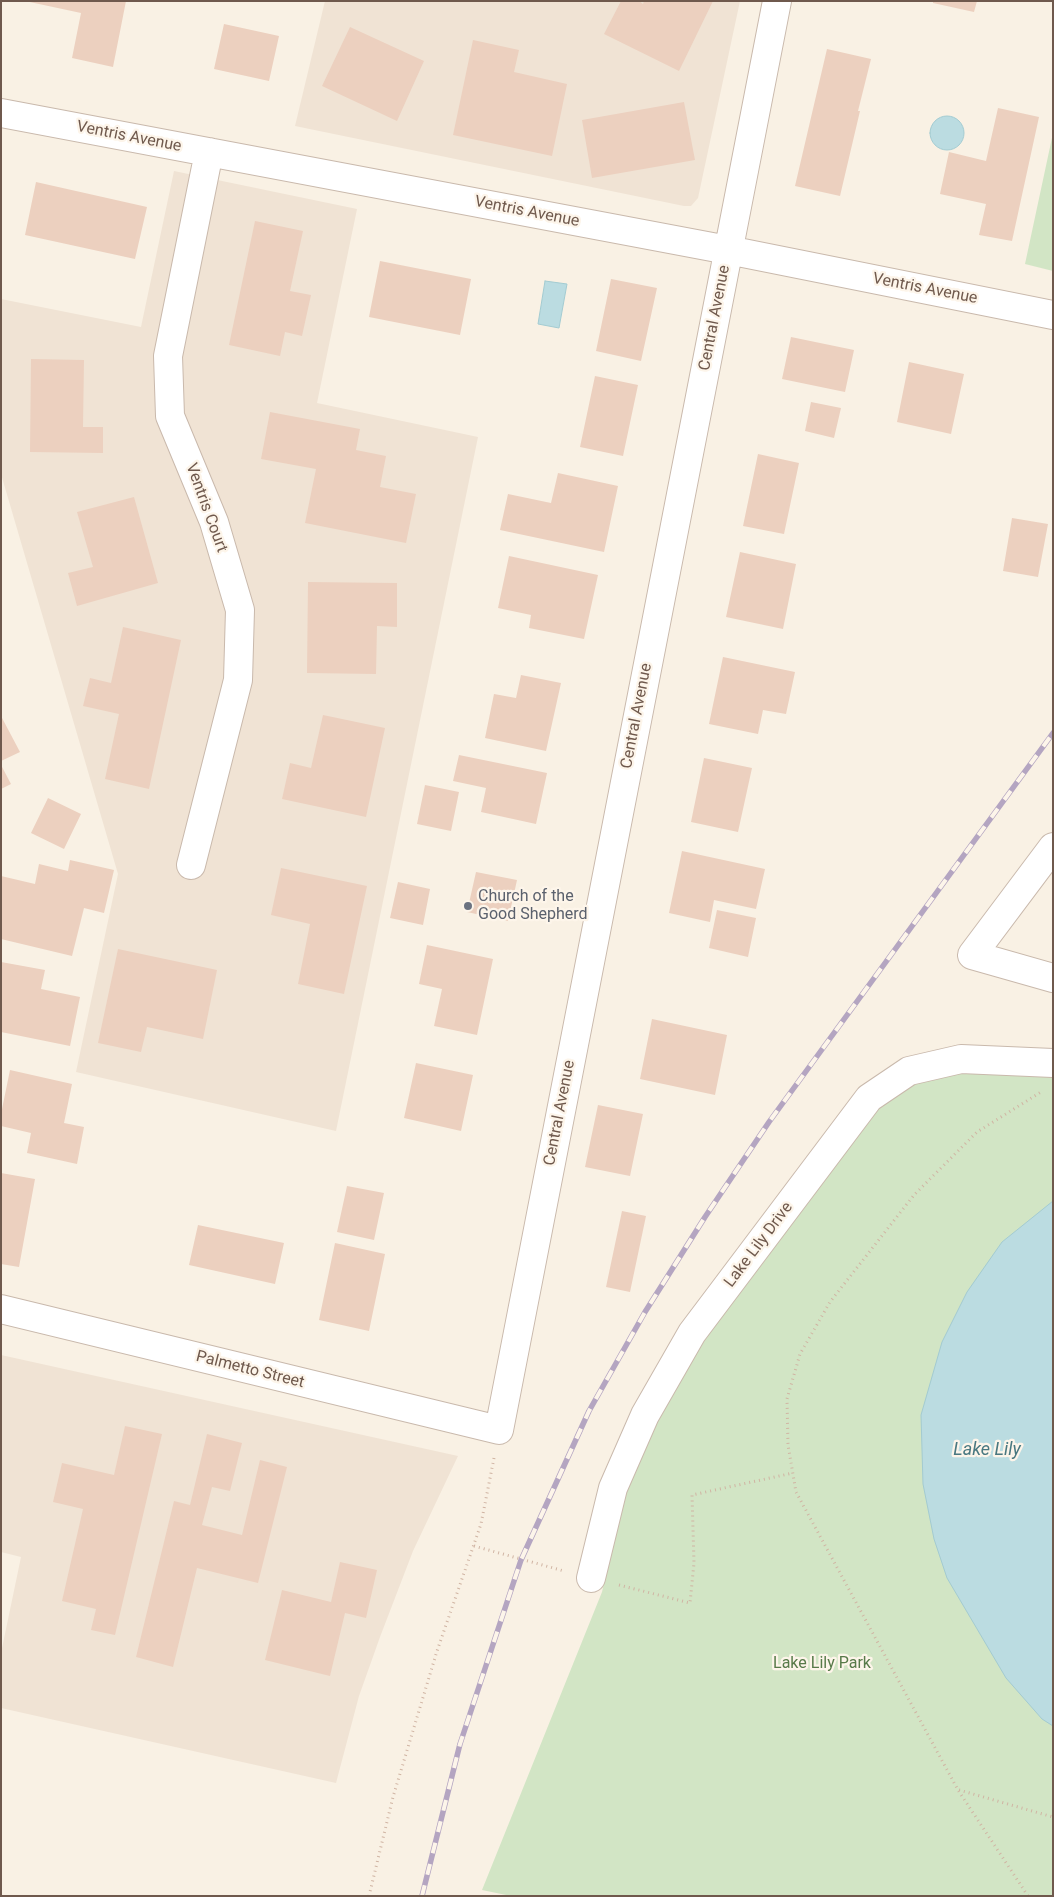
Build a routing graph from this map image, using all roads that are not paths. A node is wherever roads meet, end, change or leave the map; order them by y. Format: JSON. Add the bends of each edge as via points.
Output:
{"nodes":[{"id":1,"x":777,"y":1,"type":"edge"},
{"id":2,"x":1,"y":113,"type":"edge"},
{"id":3,"x":209,"y":152,"type":"junction"},
{"id":4,"x":728,"y":250,"type":"junction"},
{"id":5,"x":1053,"y":314,"type":"edge"},
{"id":6,"x":1053,"y":847,"type":"edge"},
{"id":7,"x":191,"y":865,"type":"dead end"},
{"id":8,"x":1053,"y":978,"type":"edge"},
{"id":9,"x":1050,"y":1075,"type":"edge"},
{"id":10,"x":1,"y":1309,"type":"edge"},
{"id":11,"x":499,"y":1430,"type":"joint"},
{"id":12,"x":591,"y":1578,"type":"road end"}],
"edges":[{"from":1,"to":4,"type":"street","name":"Central Avenue"},
{"from":2,"to":3,"type":"street","name":"Ventris Avenue"},
{"from":3,"to":4,"type":"street","name":"Ventris Avenue"},
{"from":3,"to":7,"type":"street","name":"Ventris Court","via":[[168,356],[170,416],[214,522],[240,610],[238,680]]},
{"from":4,"to":5,"type":"street","name":"Ventris Avenue"},
{"from":4,"to":11,"type":"street","name":"Central Avenue"},
{"from":6,"to":8,"type":"street","via":[[972,955]]},
{"from":9,"to":12,"type":"street","name":"Lake Lily Drive","via":[[960,1059],[909,1071],[869,1098],[692,1333],[645,1414],[613,1488]]},
{"from":10,"to":11,"type":"street","name":"Palmetto Street"}]}
